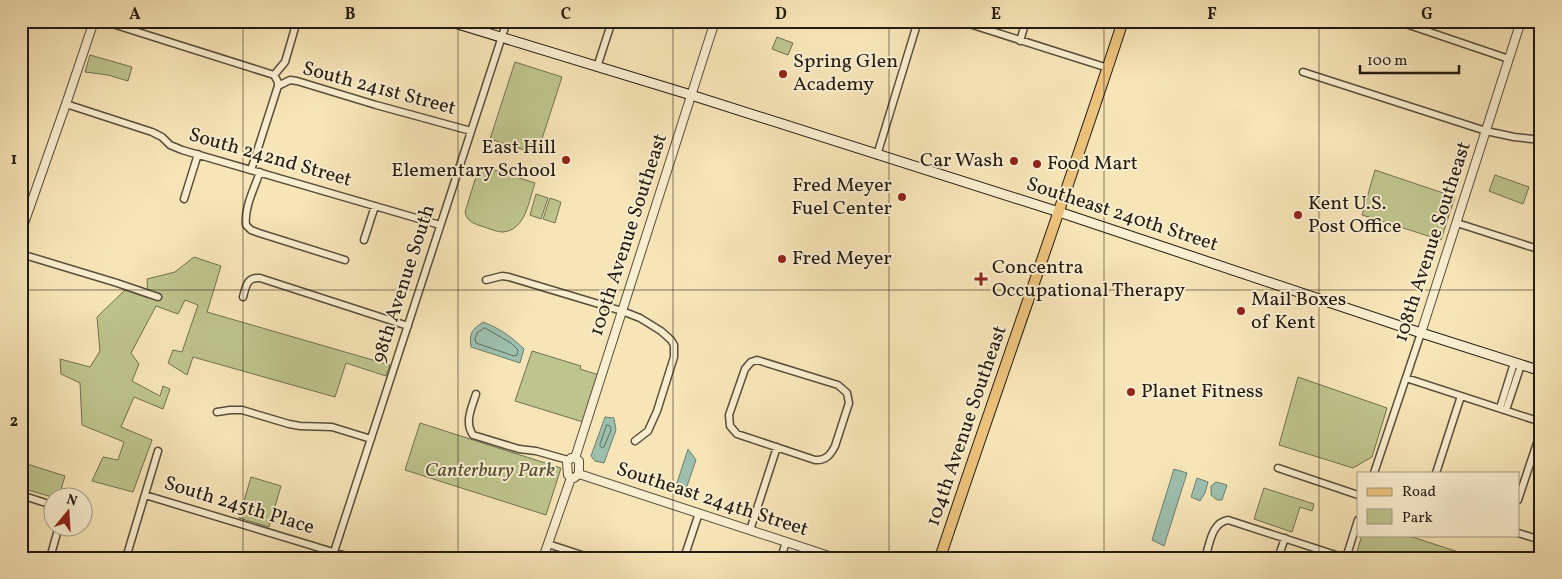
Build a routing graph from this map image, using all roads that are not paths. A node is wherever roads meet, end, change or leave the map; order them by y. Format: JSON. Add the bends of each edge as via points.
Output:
{"nodes":[{"id":1,"x":94,"y":21,"type":"edge"},
{"id":2,"x":102,"y":21,"type":"edge"},
{"id":3,"x":297,"y":21,"type":"edge"},
{"id":4,"x":448,"y":21,"type":"edge"},
{"id":5,"x":507,"y":21,"type":"edge"},
{"id":6,"x":612,"y":21,"type":"edge"},
{"id":7,"x":715,"y":21,"type":"edge"},
{"id":8,"x":918,"y":21,"type":"edge"},
{"id":9,"x":960,"y":21,"type":"edge"},
{"id":10,"x":1026,"y":21,"type":"edge"},
{"id":11,"x":1123,"y":21,"type":"edge"},
{"id":12,"x":1397,"y":21,"type":"edge"},
{"id":13,"x":1521,"y":21,"type":"edge"},
{"id":14,"x":502,"y":37,"type":"junction"},
{"id":15,"x":1020,"y":40,"type":"junction"},
{"id":16,"x":1509,"y":59,"type":"junction"},
{"id":17,"x":597,"y":67,"type":"junction"},
{"id":18,"x":1108,"y":68,"type":"junction"},
{"id":19,"x":1303,"y":72,"type":"dead end"},
{"id":20,"x":276,"y":80,"type":"junction"},
{"id":21,"x":691,"y":95,"type":"junction"},
{"id":22,"x":66,"y":104,"type":"junction"},
{"id":23,"x":471,"y":130,"type":"junction"},
{"id":24,"x":1486,"y":130,"type":"junction"},
{"id":25,"x":1541,"y":140,"type":"edge"},
{"id":26,"x":198,"y":154,"type":"junction"},
{"id":27,"x":877,"y":155,"type":"junction"},
{"id":28,"x":251,"y":170,"type":"junction"},
{"id":29,"x":260,"y":172,"type":"junction"},
{"id":30,"x":184,"y":198,"type":"dead end"},
{"id":31,"x":375,"y":206,"type":"junction"},
{"id":32,"x":1059,"y":212,"type":"junction"},
{"id":33,"x":23,"y":220,"type":"edge"},
{"id":34,"x":1457,"y":223,"type":"junction"},
{"id":35,"x":440,"y":225,"type":"junction"},
{"id":36,"x":21,"y":232,"type":"edge"},
{"id":37,"x":364,"y":240,"type":"dead end"},
{"id":38,"x":1541,"y":250,"type":"edge"},
{"id":39,"x":21,"y":254,"type":"edge"},
{"id":40,"x":345,"y":260,"type":"dead end"},
{"id":41,"x":486,"y":280,"type":"dead end"},
{"id":42,"x":158,"y":297,"type":"dead end"},
{"id":43,"x":243,"y":297,"type":"dead end"},
{"id":44,"x":622,"y":311,"type":"junction"},
{"id":45,"x":408,"y":326,"type":"junction"},
{"id":46,"x":1421,"y":333,"type":"junction"},
{"id":47,"x":1518,"y":364,"type":"junction"},
{"id":48,"x":1541,"y":371,"type":"edge"},
{"id":49,"x":1406,"y":378,"type":"junction"},
{"id":50,"x":476,"y":394,"type":"dead end"},
{"id":51,"x":1461,"y":396,"type":"junction"},
{"id":52,"x":1503,"y":409,"type":"junction"},
{"id":53,"x":217,"y":412,"type":"dead end"},
{"id":54,"x":1541,"y":422,"type":"edge"},
{"id":55,"x":1541,"y":431,"type":"edge"},
{"id":56,"x":371,"y":439,"type":"junction"},
{"id":57,"x":635,"y":441,"type":"dead end"},
{"id":58,"x":777,"y":447,"type":"junction"},
{"id":59,"x":158,"y":451,"type":"dead end"},
{"id":60,"x":572,"y":459,"type":"junction"},
{"id":61,"x":1278,"y":468,"type":"dead end"},
{"id":62,"x":1374,"y":472,"type":"edge"},
{"id":63,"x":1436,"y":472,"type":"edge"},
{"id":64,"x":579,"y":474,"type":"junction"},
{"id":65,"x":571,"y":478,"type":"junction"},
{"id":66,"x":1520,"y":494,"type":"edge"},
{"id":67,"x":21,"y":495,"type":"edge"},
{"id":68,"x":145,"y":495,"type":"junction"},
{"id":69,"x":1357,"y":495,"type":"edge"},
{"id":70,"x":42,"y":502,"type":"edge"},
{"id":71,"x":699,"y":513,"type":"junction"},
{"id":72,"x":1357,"y":523,"type":"edge"},
{"id":73,"x":750,"y":530,"type":"junction"},
{"id":74,"x":1520,"y":534,"type":"edge"},
{"id":75,"x":56,"y":536,"type":"edge"},
{"id":76,"x":1285,"y":538,"type":"junction"},
{"id":77,"x":1541,"y":540,"type":"edge"},
{"id":78,"x":786,"y":542,"type":"junction"},
{"id":79,"x":548,"y":544,"type":"junction"},
{"id":80,"x":333,"y":555,"type":"edge"},
{"id":81,"x":50,"y":558,"type":"edge"},
{"id":82,"x":126,"y":558,"type":"edge"},
{"id":83,"x":353,"y":558,"type":"edge"},
{"id":84,"x":543,"y":558,"type":"edge"},
{"id":85,"x":591,"y":558,"type":"edge"},
{"id":86,"x":684,"y":558,"type":"edge"},
{"id":87,"x":781,"y":558,"type":"edge"},
{"id":88,"x":834,"y":558,"type":"edge"},
{"id":89,"x":940,"y":558,"type":"edge"},
{"id":90,"x":1206,"y":558,"type":"edge"},
{"id":91,"x":1278,"y":558,"type":"edge"},
{"id":92,"x":1346,"y":558,"type":"edge"}],
"edges":[{"from":1,"to":22,"type":"street"},
{"from":2,"to":20,"type":"street","name":"South 241st Street"},
{"from":3,"to":20,"type":"street"},
{"from":4,"to":14,"type":"main road","name":"Southeast 240th Street"},
{"from":5,"to":14,"type":"street","name":"98th Avenue South"},
{"from":6,"to":17,"type":"street"},
{"from":7,"to":21,"type":"street","name":"100th Avenue Southeast"},
{"from":8,"to":27,"type":"street"},
{"from":9,"to":15,"type":"street"},
{"from":10,"to":15,"type":"street"},
{"from":11,"to":18,"type":"main road","name":"104th Avenue Southeast"},
{"from":12,"to":16,"type":"street"},
{"from":13,"to":16,"type":"street","name":"108th Avenue Southeast"},
{"from":14,"to":17,"type":"main road","name":"Southeast 240th Street"},
{"from":14,"to":23,"type":"street","name":"98th Avenue South"},
{"from":15,"to":18,"type":"street"},
{"from":16,"to":24,"type":"street","name":"108th Avenue Southeast"},
{"from":17,"to":21,"type":"main road","name":"Southeast 240th Street"},
{"from":18,"to":32,"type":"main road","name":"104th Avenue Southeast"},
{"from":19,"to":24,"type":"street"},
{"from":20,"to":23,"type":"street","name":"South 241st Street","via":[[296,81]]},
{"from":20,"to":28,"type":"street"},
{"from":21,"to":27,"type":"main road","name":"Southeast 240th Street"},
{"from":21,"to":44,"type":"street","name":"100th Avenue Southeast"},
{"from":22,"to":26,"type":"street","name":"South 242nd Street","via":[[143,128],[175,147]]},
{"from":22,"to":33,"type":"street"},
{"from":23,"to":35,"type":"street","name":"98th Avenue South"},
{"from":24,"to":25,"type":"street"},
{"from":24,"to":34,"type":"street","name":"108th Avenue Southeast"},
{"from":26,"to":28,"type":"street","name":"South 242nd Street"},
{"from":26,"to":30,"type":"street"},
{"from":27,"to":32,"type":"main road","name":"Southeast 240th Street"},
{"from":28,"to":29,"type":"street","name":"South 242nd Street"},
{"from":29,"to":31,"type":"street","name":"South 242nd Street"},
{"from":29,"to":40,"type":"street","via":[[246,225],[259,233]]},
{"from":31,"to":35,"type":"street","name":"South 242nd Street"},
{"from":31,"to":37,"type":"street"},
{"from":32,"to":46,"type":"main road","name":"Southeast 240th Street"},
{"from":32,"to":89,"type":"main road","name":"104th Avenue Southeast"},
{"from":33,"to":36,"type":"street"},
{"from":34,"to":38,"type":"street"},
{"from":34,"to":46,"type":"street","name":"108th Avenue Southeast"},
{"from":35,"to":45,"type":"street","name":"98th Avenue South"},
{"from":39,"to":42,"type":"street"},
{"from":41,"to":44,"type":"street","via":[[502,276]]},
{"from":43,"to":45,"type":"street","via":[[248,282],[260,278]]},
{"from":44,"to":57,"type":"street","via":[[661,331],[673,342],[675,349],[652,424],[646,434]]},
{"from":44,"to":60,"type":"street","name":"100th Avenue Southeast"},
{"from":45,"to":56,"type":"street","name":"98th Avenue South"},
{"from":46,"to":47,"type":"main road","name":"Southeast 240th Street"},
{"from":46,"to":49,"type":"street","name":"108th Avenue Southeast"},
{"from":47,"to":48,"type":"main road","name":"Southeast 240th Street"},
{"from":47,"to":52,"type":"street"},
{"from":49,"to":51,"type":"street"},
{"from":49,"to":62,"type":"street","name":"108th Avenue Southeast"},
{"from":50,"to":60,"type":"street","via":[[469,418],[474,435]]},
{"from":51,"to":52,"type":"street"},
{"from":51,"to":63,"type":"street"},
{"from":52,"to":54,"type":"street"},
{"from":53,"to":56,"type":"street","via":[[242,410],[289,424],[332,427]]},
{"from":55,"to":66,"type":"street"},
{"from":56,"to":80,"type":"street","name":"98th Avenue South"},
{"from":58,"to":58,"type":"street","via":[[738,434],[730,426],[729,415],[745,369],[757,360],[838,385],[847,393],[849,403],[829,456],[816,460]]},
{"from":58,"to":73,"type":"street"},
{"from":59,"to":68,"type":"street"},
{"from":60,"to":64,"type":"street","via":[[579,462]]},
{"from":60,"to":65,"type":"street","via":[[568,475]]},
{"from":61,"to":69,"type":"street"},
{"from":64,"to":65,"type":"street"},
{"from":64,"to":71,"type":"street","name":"Southeast 244th Street"},
{"from":65,"to":79,"type":"street"},
{"from":67,"to":70,"type":"street"},
{"from":68,"to":80,"type":"street","name":"South 245th Place"},
{"from":68,"to":82,"type":"street"},
{"from":71,"to":73,"type":"street","name":"Southeast 244th Street"},
{"from":71,"to":86,"type":"street"},
{"from":72,"to":92,"type":"street"},
{"from":73,"to":78,"type":"street","name":"Southeast 244th Street"},
{"from":74,"to":77,"type":"street"},
{"from":75,"to":81,"type":"street"},
{"from":76,"to":90,"type":"street","via":[[1224,520],[1214,529]]},
{"from":76,"to":91,"type":"street"},
{"from":76,"to":92,"type":"street"},
{"from":78,"to":87,"type":"street"},
{"from":78,"to":88,"type":"street","name":"Southeast 244th Street"},
{"from":79,"to":84,"type":"street"},
{"from":79,"to":85,"type":"street"},
{"from":80,"to":83,"type":"street","name":"South 245th Place"}]}
